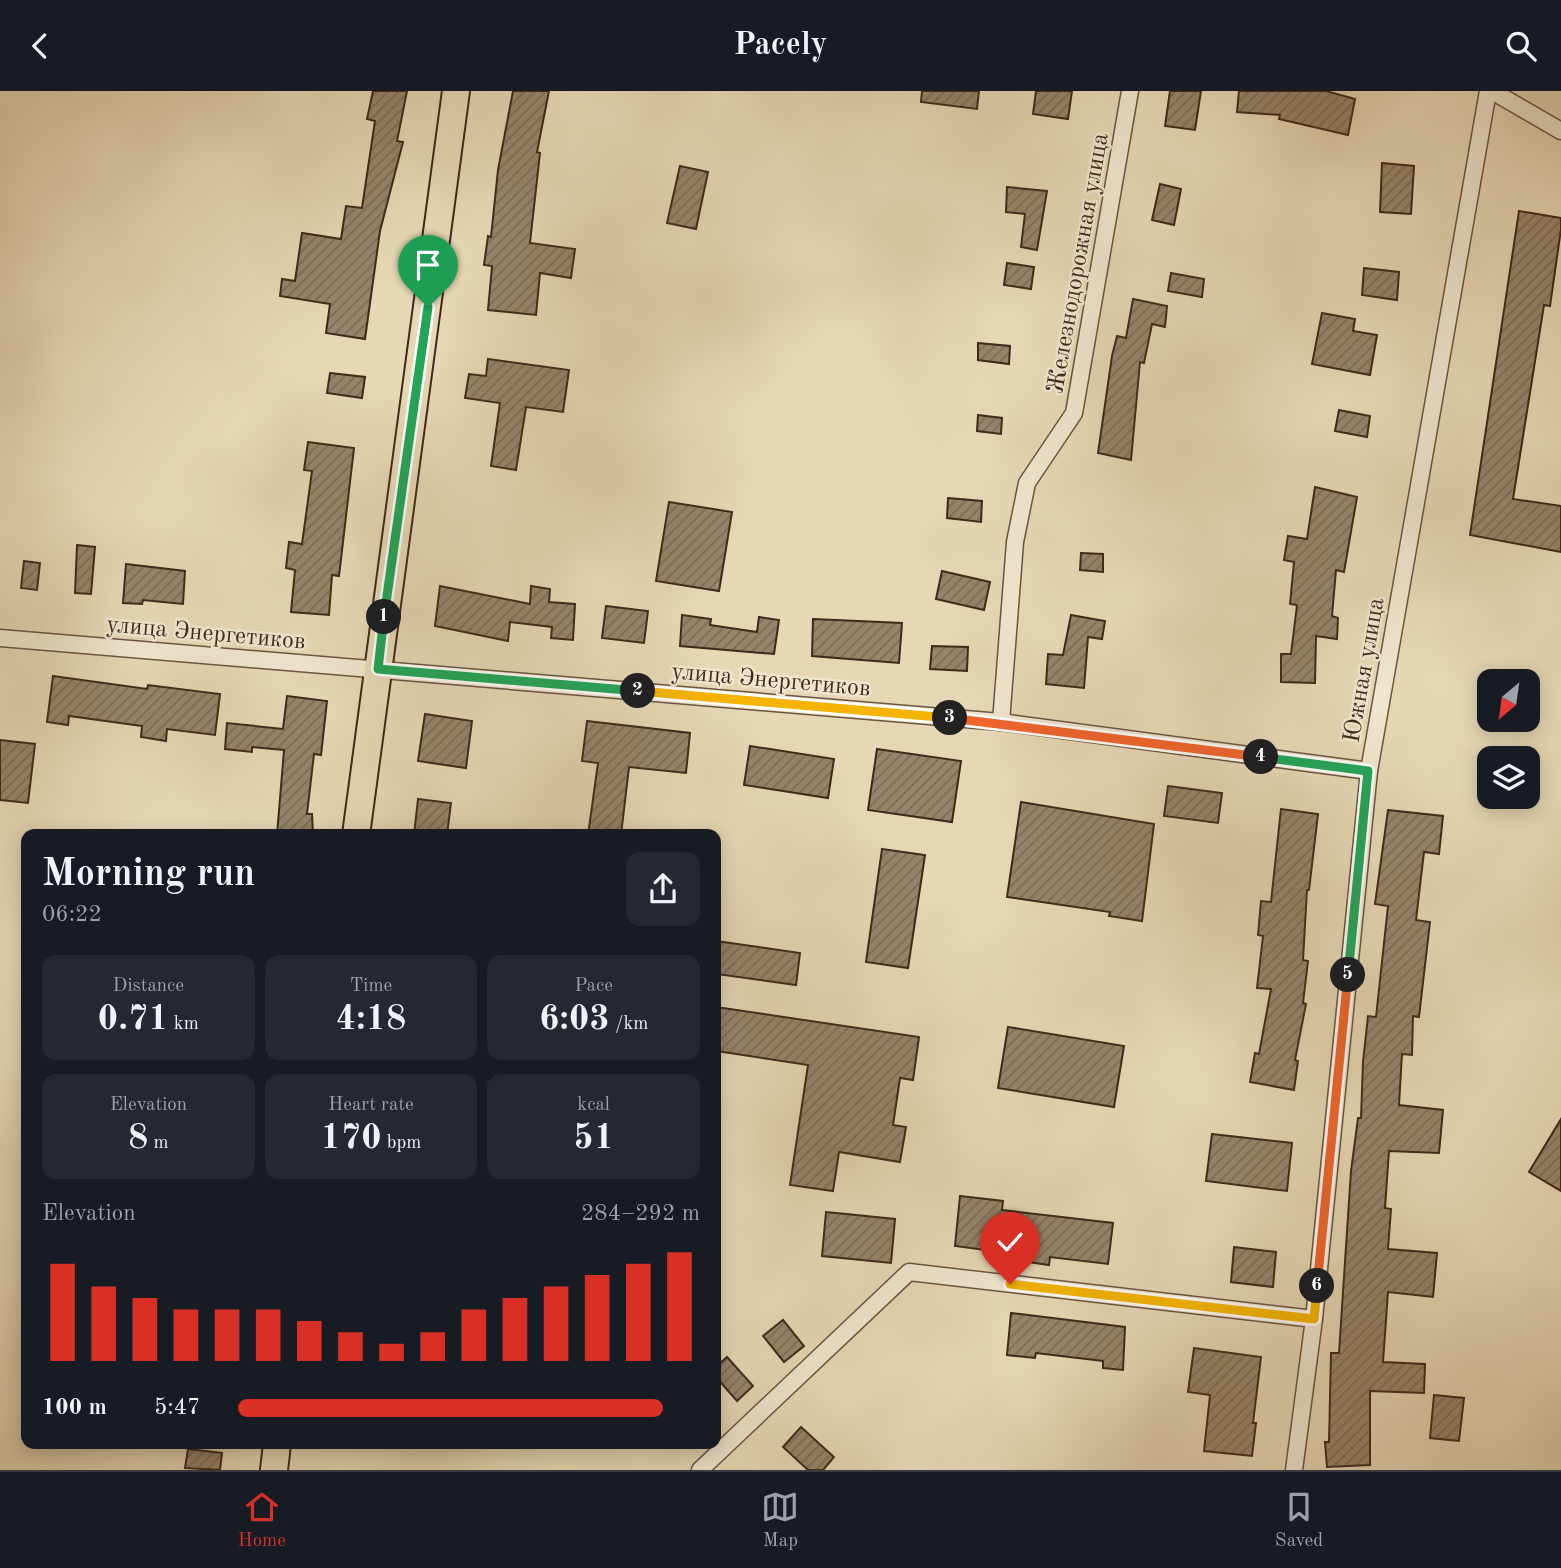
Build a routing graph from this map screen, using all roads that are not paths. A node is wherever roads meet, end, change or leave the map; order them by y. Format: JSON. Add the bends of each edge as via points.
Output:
{"nodes":[{"id":1,"x":456,"y":91,"type":"edge"},
{"id":2,"x":1130,"y":91,"type":"edge"},
{"id":3,"x":1490,"y":91,"type":"edge"},
{"id":4,"x":1561,"y":131,"type":"edge"},
{"id":5,"x":0,"y":638,"type":"edge"},
{"id":6,"x":378,"y":669,"type":"junction"},
{"id":7,"x":1001,"y":722,"type":"junction"},
{"id":8,"x":1368,"y":771,"type":"junction"},
{"id":9,"x":357,"y":829,"type":"edge"},
{"id":10,"x":1314,"y":1319,"type":"junction"},
{"id":11,"x":276,"y":1449,"type":"edge"},
{"id":12,"x":274,"y":1470,"type":"edge"},
{"id":13,"x":700,"y":1470,"type":"edge"},
{"id":14,"x":1294,"y":1470,"type":"edge"}],
"edges":[{"from":1,"to":6,"type":"main road"},
{"from":2,"to":7,"type":"street","name":"Железнодорожная улица","via":[[1074,412],[1027,482],[1015,542]]},
{"from":3,"to":4,"type":"street"},
{"from":3,"to":8,"type":"street","name":"Южная улица"},
{"from":5,"to":6,"type":"street","name":"улица Энергетиков"},
{"from":6,"to":7,"type":"street","name":"улица Энергетиков"},
{"from":6,"to":9,"type":"main road"},
{"from":7,"to":8,"type":"street","name":"улица Энергетиков"},
{"from":8,"to":10,"type":"street","name":"Южная улица"},
{"from":10,"to":13,"type":"street","via":[[909,1272]]},
{"from":10,"to":14,"type":"street","name":"Южная улица"},
{"from":11,"to":12,"type":"main road"}]}
